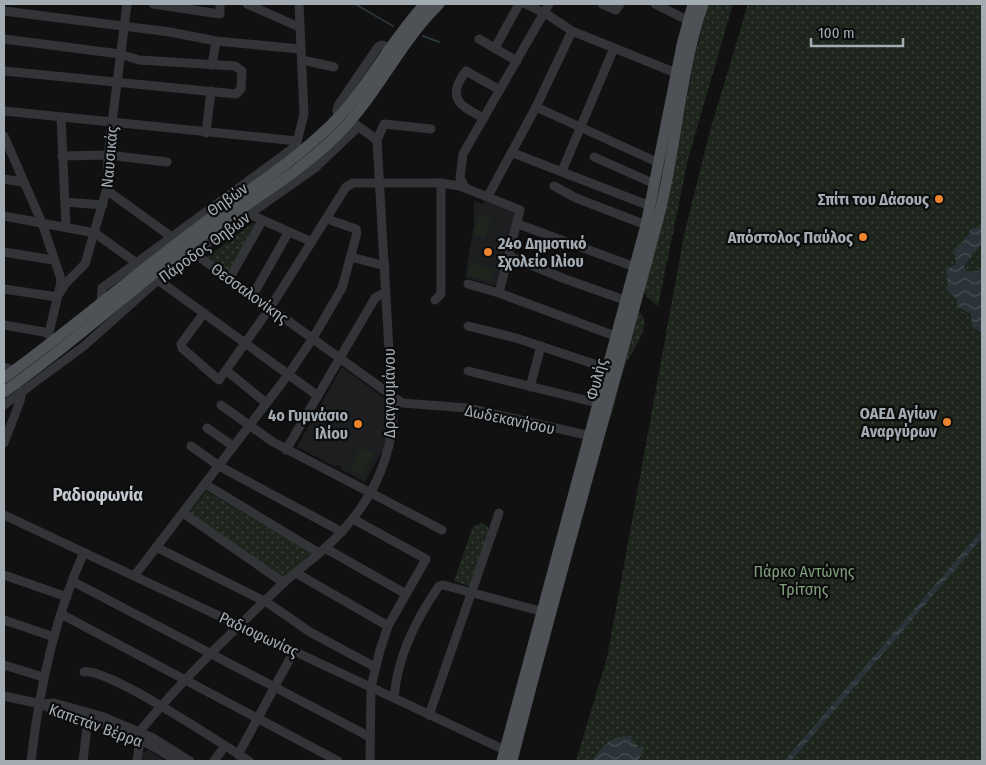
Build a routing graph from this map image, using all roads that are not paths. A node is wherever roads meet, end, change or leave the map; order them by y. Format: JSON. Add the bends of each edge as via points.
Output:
{"nodes":[{"id":1,"x":126,"y":4,"type":"edge"},
{"id":2,"x":153,"y":4,"type":"edge"},
{"id":3,"x":220,"y":4,"type":"edge"},
{"id":4,"x":247,"y":4,"type":"edge"},
{"id":5,"x":299,"y":4,"type":"edge"},
{"id":6,"x":425,"y":4,"type":"edge"},
{"id":7,"x":439,"y":4,"type":"edge"},
{"id":8,"x":519,"y":4,"type":"edge"},
{"id":9,"x":526,"y":4,"type":"edge"},
{"id":10,"x":549,"y":4,"type":"edge"},
{"id":11,"x":602,"y":4,"type":"edge"},
{"id":12,"x":620,"y":4,"type":"edge"},
{"id":13,"x":655,"y":4,"type":"edge"},
{"id":14,"x":693,"y":4,"type":"edge"},
{"id":15,"x":703,"y":4,"type":"edge"},
{"id":16,"x":4,"y":11,"type":"edge"},
{"id":17,"x":545,"y":13,"type":"junction"},
{"id":18,"x":687,"y":20,"type":"junction"},
{"id":19,"x":123,"y":27,"type":"junction"},
{"id":20,"x":298,"y":27,"type":"junction"},
{"id":21,"x":572,"y":31,"type":"junction"},
{"id":22,"x":4,"y":39,"type":"edge"},
{"id":23,"x":479,"y":39,"type":"dead end"},
{"id":24,"x":216,"y":41,"type":"junction"},
{"id":25,"x":495,"y":48,"type":"junction"},
{"id":26,"x":614,"y":48,"type":"junction"},
{"id":27,"x":300,"y":49,"type":"junction"},
{"id":28,"x":120,"y":54,"type":"junction"},
{"id":29,"x":302,"y":60,"type":"junction"},
{"id":30,"x":517,"y":60,"type":"junction"},
{"id":31,"x":212,"y":65,"type":"junction"},
{"id":32,"x":334,"y":67,"type":"dead end"},
{"id":33,"x":4,"y":71,"type":"edge"},
{"id":34,"x":676,"y":73,"type":"junction"},
{"id":35,"x":117,"y":81,"type":"junction"},
{"id":36,"x":500,"y":90,"type":"junction"},
{"id":37,"x":211,"y":91,"type":"junction"},
{"id":38,"x":536,"y":108,"type":"junction"},
{"id":39,"x":4,"y":111,"type":"edge"},
{"id":40,"x":61,"y":117,"type":"junction"},
{"id":41,"x":484,"y":118,"type":"junction"},
{"id":42,"x":112,"y":121,"type":"junction"},
{"id":43,"x":355,"y":124,"type":"junction"},
{"id":44,"x":580,"y":127,"type":"junction"},
{"id":45,"x":430,"y":129,"type":"dead end"},
{"id":46,"x":301,"y":131,"type":"junction"},
{"id":47,"x":206,"y":133,"type":"junction"},
{"id":48,"x":4,"y":136,"type":"edge"},
{"id":49,"x":378,"y":140,"type":"junction"},
{"id":50,"x":314,"y":142,"type":"junction"},
{"id":51,"x":296,"y":143,"type":"junction"},
{"id":52,"x":6,"y":146,"type":"edge"},
{"id":53,"x":512,"y":153,"type":"junction"},
{"id":54,"x":108,"y":155,"type":"junction"},
{"id":55,"x":62,"y":156,"type":"junction"},
{"id":56,"x":594,"y":157,"type":"dead end"},
{"id":57,"x":167,"y":162,"type":"dead end"},
{"id":58,"x":659,"y":163,"type":"junction"},
{"id":59,"x":562,"y":171,"type":"junction"},
{"id":60,"x":4,"y":179,"type":"edge"},
{"id":61,"x":22,"y":182,"type":"junction"},
{"id":62,"x":380,"y":183,"type":"junction"},
{"id":63,"x":444,"y":183,"type":"junction"},
{"id":64,"x":655,"y":184,"type":"junction"},
{"id":65,"x":462,"y":186,"type":"junction"},
{"id":66,"x":554,"y":186,"type":"dead end"},
{"id":67,"x":107,"y":188,"type":"junction"},
{"id":68,"x":488,"y":196,"type":"junction"},
{"id":69,"x":65,"y":202,"type":"junction"},
{"id":70,"x":103,"y":205,"type":"junction"},
{"id":71,"x":650,"y":206,"type":"junction"},
{"id":72,"x":249,"y":214,"type":"junction"},
{"id":73,"x":4,"y":216,"type":"edge"},
{"id":74,"x":327,"y":219,"type":"junction"},
{"id":75,"x":262,"y":221,"type":"junction"},
{"id":76,"x":42,"y":223,"type":"junction"},
{"id":77,"x":518,"y":224,"type":"junction"},
{"id":78,"x":646,"y":225,"type":"junction"},
{"id":79,"x":66,"y":227,"type":"junction"},
{"id":80,"x":288,"y":232,"type":"junction"},
{"id":81,"x":95,"y":234,"type":"junction"},
{"id":82,"x":312,"y":242,"type":"junction"},
{"id":83,"x":182,"y":245,"type":"junction"},
{"id":84,"x":4,"y":252,"type":"edge"},
{"id":85,"x":509,"y":256,"type":"junction"},
{"id":86,"x":351,"y":257,"type":"junction"},
{"id":87,"x":53,"y":260,"type":"junction"},
{"id":88,"x":135,"y":262,"type":"junction"},
{"id":89,"x":385,"y":266,"type":"junction"},
{"id":90,"x":635,"y":267,"type":"junction"},
{"id":91,"x":229,"y":278,"type":"junction"},
{"id":92,"x":158,"y":280,"type":"junction"},
{"id":93,"x":468,"y":284,"type":"dead end"},
{"id":94,"x":4,"y":288,"type":"edge"},
{"id":95,"x":386,"y":292,"type":"junction"},
{"id":96,"x":499,"y":293,"type":"junction"},
{"id":97,"x":253,"y":295,"type":"junction"},
{"id":98,"x":57,"y":297,"type":"junction"},
{"id":99,"x":435,"y":300,"type":"dead end"},
{"id":100,"x":630,"y":302,"type":"junction"},
{"id":101,"x":101,"y":304,"type":"junction"},
{"id":102,"x":270,"y":308,"type":"junction"},
{"id":103,"x":204,"y":313,"type":"junction"},
{"id":104,"x":4,"y":325,"type":"edge"},
{"id":105,"x":468,"y":326,"type":"dead end"},
{"id":106,"x":50,"y":329,"type":"dead end"},
{"id":107,"x":615,"y":336,"type":"junction"},
{"id":108,"x":313,"y":338,"type":"junction"},
{"id":109,"x":55,"y":340,"type":"junction"},
{"id":110,"x":246,"y":343,"type":"junction"},
{"id":111,"x":541,"y":346,"type":"junction"},
{"id":112,"x":340,"y":358,"type":"junction"},
{"id":113,"x":606,"y":368,"type":"junction"},
{"id":114,"x":468,"y":371,"type":"dead end"},
{"id":115,"x":13,"y":373,"type":"edge"},
{"id":116,"x":288,"y":374,"type":"junction"},
{"id":117,"x":225,"y":375,"type":"junction"},
{"id":118,"x":4,"y":378,"type":"edge"},
{"id":119,"x":530,"y":386,"type":"junction"},
{"id":120,"x":4,"y":392,"type":"edge"},
{"id":121,"x":22,"y":393,"type":"junction"},
{"id":122,"x":318,"y":396,"type":"junction"},
{"id":123,"x":393,"y":398,"type":"junction"},
{"id":124,"x":266,"y":402,"type":"junction"},
{"id":125,"x":597,"y":403,"type":"junction"},
{"id":126,"x":4,"y":405,"type":"edge"},
{"id":127,"x":221,"y":405,"type":"dead end"},
{"id":128,"x":248,"y":426,"type":"junction"},
{"id":129,"x":207,"y":428,"type":"dead end"},
{"id":130,"x":593,"y":437,"type":"junction"},
{"id":131,"x":4,"y":443,"type":"edge"},
{"id":132,"x":192,"y":446,"type":"dead end"},
{"id":133,"x":233,"y":446,"type":"junction"},
{"id":134,"x":286,"y":450,"type":"junction"},
{"id":135,"x":219,"y":466,"type":"junction"},
{"id":136,"x":205,"y":484,"type":"junction"},
{"id":137,"x":371,"y":492,"type":"junction"},
{"id":138,"x":183,"y":513,"type":"junction"},
{"id":139,"x":499,"y":513,"type":"dead end"},
{"id":140,"x":4,"y":515,"type":"edge"},
{"id":141,"x":353,"y":518,"type":"junction"},
{"id":142,"x":442,"y":530,"type":"dead end"},
{"id":143,"x":342,"y":532,"type":"junction"},
{"id":144,"x":156,"y":547,"type":"junction"},
{"id":145,"x":322,"y":551,"type":"junction"},
{"id":146,"x":84,"y":552,"type":"junction"},
{"id":147,"x":296,"y":574,"type":"junction"},
{"id":148,"x":4,"y":575,"type":"edge"},
{"id":149,"x":135,"y":575,"type":"junction"},
{"id":150,"x":72,"y":581,"type":"junction"},
{"id":151,"x":284,"y":583,"type":"junction"},
{"id":152,"x":471,"y":592,"type":"junction"},
{"id":153,"x":406,"y":594,"type":"junction"},
{"id":154,"x":66,"y":598,"type":"junction"},
{"id":155,"x":264,"y":602,"type":"junction"},
{"id":156,"x":540,"y":611,"type":"junction"},
{"id":157,"x":61,"y":614,"type":"junction"},
{"id":158,"x":4,"y":620,"type":"edge"},
{"id":159,"x":240,"y":625,"type":"junction"},
{"id":160,"x":388,"y":626,"type":"junction"},
{"id":161,"x":54,"y":637,"type":"junction"},
{"id":162,"x":294,"y":651,"type":"junction"},
{"id":163,"x":212,"y":654,"type":"junction"},
{"id":164,"x":4,"y":665,"type":"edge"},
{"id":165,"x":375,"y":668,"type":"junction"},
{"id":166,"x":84,"y":672,"type":"dead end"},
{"id":167,"x":43,"y":677,"type":"junction"},
{"id":168,"x":186,"y":680,"type":"junction"},
{"id":169,"x":371,"y":687,"type":"junction"},
{"id":170,"x":275,"y":688,"type":"junction"},
{"id":171,"x":4,"y":696,"type":"edge"},
{"id":172,"x":394,"y":698,"type":"junction"},
{"id":173,"x":39,"y":704,"type":"junction"},
{"id":174,"x":160,"y":706,"type":"junction"},
{"id":175,"x":429,"y":715,"type":"junction"},
{"id":176,"x":258,"y":718,"type":"junction"},
{"id":177,"x":88,"y":719,"type":"junction"},
{"id":178,"x":140,"y":736,"type":"junction"},
{"id":179,"x":370,"y":737,"type":"junction"},
{"id":180,"x":224,"y":746,"type":"junction"},
{"id":181,"x":238,"y":755,"type":"junction"},
{"id":182,"x":508,"y":757,"type":"edge"},
{"id":183,"x":31,"y":761,"type":"edge"},
{"id":184,"x":84,"y":761,"type":"edge"},
{"id":185,"x":137,"y":761,"type":"edge"},
{"id":186,"x":177,"y":761,"type":"edge"},
{"id":187,"x":190,"y":761,"type":"edge"},
{"id":188,"x":214,"y":761,"type":"edge"},
{"id":189,"x":249,"y":761,"type":"edge"},
{"id":190,"x":338,"y":761,"type":"edge"},
{"id":191,"x":370,"y":761,"type":"edge"}],
"edges":[{"from":1,"to":19,"type":"street","name":"Ναυσικάς"},
{"from":2,"to":3,"type":"street","via":[[220,14]]},
{"from":4,"to":20,"type":"street"},
{"from":5,"to":20,"type":"street"},
{"from":6,"to":50,"type":"main road","name":"Θηβών","via":[[404,27],[355,100]]},
{"from":7,"to":43,"type":"main road","name":"Θηβών","via":[[411,36],[362,108]]},
{"from":8,"to":25,"type":"street"},
{"from":9,"to":17,"type":"street"},
{"from":10,"to":17,"type":"street"},
{"from":11,"to":12,"type":"street","via":[[616,10]]},
{"from":13,"to":18,"type":"street"},
{"from":14,"to":18,"type":"main road","name":"Φυλής"},
{"from":15,"to":100,"type":"main road","name":"Φυλής","via":[[660,209]]},
{"from":16,"to":19,"type":"street"},
{"from":17,"to":21,"type":"street"},
{"from":17,"to":30,"type":"street"},
{"from":18,"to":34,"type":"main road","name":"Φυλής"},
{"from":19,"to":24,"type":"street"},
{"from":19,"to":28,"type":"street","name":"Ναυσικάς"},
{"from":20,"to":27,"type":"street"},
{"from":21,"to":26,"type":"street"},
{"from":21,"to":38,"type":"street"},
{"from":22,"to":28,"type":"street"},
{"from":23,"to":25,"type":"street"},
{"from":24,"to":27,"type":"street"},
{"from":24,"to":31,"type":"street"},
{"from":25,"to":30,"type":"street"},
{"from":26,"to":34,"type":"street"},
{"from":26,"to":44,"type":"street"},
{"from":27,"to":29,"type":"street"},
{"from":28,"to":31,"type":"street","via":[[139,60]]},
{"from":28,"to":35,"type":"street","name":"Ναυσικάς"},
{"from":29,"to":32,"type":"street"},
{"from":29,"to":46,"type":"street","via":[[304,109]]},
{"from":30,"to":36,"type":"street"},
{"from":31,"to":37,"type":"street","via":[[235,66],[242,71],[240,92]]},
{"from":33,"to":35,"type":"street"},
{"from":34,"to":58,"type":"main road","name":"Φυλής"},
{"from":35,"to":37,"type":"street"},
{"from":35,"to":42,"type":"street","name":"Ναυσικάς"},
{"from":36,"to":41,"type":"street"},
{"from":36,"to":41,"type":"street","via":[[466,71],[459,84],[458,102]]},
{"from":37,"to":47,"type":"street"},
{"from":38,"to":44,"type":"street"},
{"from":38,"to":53,"type":"street"},
{"from":39,"to":40,"type":"street"},
{"from":40,"to":42,"type":"street"},
{"from":40,"to":55,"type":"street"},
{"from":41,"to":65,"type":"street","via":[[461,160]]},
{"from":42,"to":47,"type":"street"},
{"from":42,"to":54,"type":"street","name":"Ναυσικάς"},
{"from":43,"to":49,"type":"street"},
{"from":43,"to":72,"type":"street","name":"Πάροδος Θηβών","via":[[315,168]]},
{"from":43,"to":83,"type":"main road","name":"Θηβών","via":[[318,153]]},
{"from":44,"to":58,"type":"street"},
{"from":44,"to":59,"type":"street"},
{"from":45,"to":49,"type":"street","via":[[384,124]]},
{"from":46,"to":50,"type":"street"},
{"from":46,"to":51,"type":"street"},
{"from":47,"to":51,"type":"street"},
{"from":48,"to":52,"type":"street"},
{"from":49,"to":62,"type":"street","name":"Δραγουμάνου"},
{"from":50,"to":51,"type":"street"},
{"from":50,"to":83,"type":"main road","name":"Θηβών"},
{"from":51,"to":83,"type":"street","name":"Πάροδος Θηβών"},
{"from":52,"to":61,"type":"street"},
{"from":53,"to":59,"type":"street"},
{"from":53,"to":68,"type":"street"},
{"from":54,"to":55,"type":"street"},
{"from":54,"to":57,"type":"street"},
{"from":54,"to":67,"type":"street","name":"Ναυσικάς"},
{"from":55,"to":69,"type":"street"},
{"from":56,"to":64,"type":"street"},
{"from":58,"to":64,"type":"main road","name":"Φυλής"},
{"from":59,"to":71,"type":"street"},
{"from":60,"to":61,"type":"street"},
{"from":61,"to":76,"type":"street"},
{"from":62,"to":63,"type":"street"},
{"from":62,"to":74,"type":"street","via":[[348,184]]},
{"from":62,"to":89,"type":"street","name":"Δραγουμάνου"},
{"from":63,"to":65,"type":"street"},
{"from":63,"to":99,"type":"street","via":[[441,294]]},
{"from":64,"to":71,"type":"main road","name":"Φυλής"},
{"from":65,"to":68,"type":"street"},
{"from":66,"to":78,"type":"street"},
{"from":67,"to":70,"type":"street","name":"Ναυσικάς"},
{"from":67,"to":83,"type":"street","name":"Θεσσαλονίκης"},
{"from":68,"to":77,"type":"street","via":[[520,210]]},
{"from":69,"to":70,"type":"street"},
{"from":69,"to":79,"type":"street"},
{"from":70,"to":81,"type":"street","name":"Ναυσικάς"},
{"from":71,"to":78,"type":"main road","name":"Φυλής"},
{"from":72,"to":75,"type":"street"},
{"from":72,"to":83,"type":"street","name":"Πάροδος Θηβών"},
{"from":73,"to":76,"type":"street"},
{"from":74,"to":82,"type":"street"},
{"from":74,"to":86,"type":"street","via":[[356,229]]},
{"from":75,"to":80,"type":"street"},
{"from":75,"to":91,"type":"street"},
{"from":76,"to":79,"type":"street"},
{"from":76,"to":87,"type":"street"},
{"from":77,"to":85,"type":"street"},
{"from":77,"to":90,"type":"street"},
{"from":78,"to":90,"type":"main road","name":"Φυλής"},
{"from":79,"to":81,"type":"street"},
{"from":80,"to":82,"type":"street"},
{"from":80,"to":97,"type":"street"},
{"from":81,"to":88,"type":"street"},
{"from":81,"to":98,"type":"street","name":"Ναυσικάς","via":[[85,264]]},
{"from":82,"to":102,"type":"street"},
{"from":83,"to":88,"type":"street","name":"Πάροδος Θηβών"},
{"from":83,"to":91,"type":"street","name":"Θεσσαλονίκης"},
{"from":83,"to":92,"type":"street","name":"Πάροδος Θηβών"},
{"from":83,"to":101,"type":"main road","name":"Θηβών"},
{"from":83,"to":115,"type":"main road","name":"Θηβών"},
{"from":84,"to":87,"type":"street"},
{"from":85,"to":96,"type":"street"},
{"from":85,"to":100,"type":"street"},
{"from":86,"to":89,"type":"street"},
{"from":86,"to":108,"type":"street","via":[[338,297]]},
{"from":87,"to":98,"type":"street","via":[[60,280]]},
{"from":88,"to":101,"type":"street","name":"Πάροδος Θηβών","via":[[102,288]]},
{"from":89,"to":95,"type":"street","name":"Δραγουμάνου"},
{"from":90,"to":100,"type":"main road","name":"Φυλής"},
{"from":91,"to":97,"type":"street","name":"Θεσσαλονίκης"},
{"from":92,"to":103,"type":"street"},
{"from":92,"to":121,"type":"street","name":"Πάροδος Θηβών","via":[[84,346]]},
{"from":93,"to":96,"type":"street"},
{"from":94,"to":98,"type":"street"},
{"from":95,"to":112,"type":"street","via":[[375,298]]},
{"from":95,"to":123,"type":"street","name":"Δραγουμάνου"},
{"from":96,"to":107,"type":"street"},
{"from":97,"to":102,"type":"street","name":"Θεσσαλονίκης"},
{"from":98,"to":106,"type":"street"},
{"from":100,"to":107,"type":"main road","name":"Φυλής"},
{"from":100,"to":130,"type":"main road","name":"Φυλής"},
{"from":101,"to":109,"type":"main road","name":"Θηβών"},
{"from":102,"to":108,"type":"street","name":"Θεσσαλονίκης"},
{"from":102,"to":110,"type":"street"},
{"from":103,"to":110,"type":"street"},
{"from":103,"to":117,"type":"street","via":[[183,340],[182,348],[217,379]]},
{"from":104,"to":109,"type":"street","via":[[44,332]]},
{"from":105,"to":111,"type":"street"},
{"from":107,"to":113,"type":"main road","name":"Φυλής"},
{"from":108,"to":112,"type":"street","name":"Θεσσαλονίκης"},
{"from":108,"to":116,"type":"street"},
{"from":109,"to":115,"type":"main road","name":"Θηβών"},
{"from":110,"to":116,"type":"street"},
{"from":110,"to":117,"type":"street"},
{"from":111,"to":113,"type":"street"},
{"from":111,"to":119,"type":"street"},
{"from":112,"to":122,"type":"street"},
{"from":112,"to":123,"type":"street","name":"Θεσσαλονίκης"},
{"from":113,"to":125,"type":"main road","name":"Φυλής"},
{"from":114,"to":119,"type":"street"},
{"from":115,"to":118,"type":"main road","name":"Θηβών"},
{"from":115,"to":120,"type":"main road","name":"Θηβών"},
{"from":115,"to":121,"type":"street"},
{"from":116,"to":122,"type":"street"},
{"from":116,"to":124,"type":"street"},
{"from":117,"to":124,"type":"street"},
{"from":119,"to":125,"type":"street"},
{"from":121,"to":126,"type":"street","name":"Πάροδος Θηβών"},
{"from":121,"to":131,"type":"street"},
{"from":122,"to":134,"type":"street"},
{"from":123,"to":130,"type":"street","name":"Δωδεκανήσου","via":[[408,405],[465,408]]},
{"from":123,"to":137,"type":"street","name":"Δραγουμάνου","via":[[389,450]]},
{"from":124,"to":128,"type":"street"},
{"from":125,"to":130,"type":"main road","name":"Φυλής"},
{"from":127,"to":128,"type":"street"},
{"from":128,"to":133,"type":"street"},
{"from":128,"to":134,"type":"street"},
{"from":129,"to":133,"type":"street"},
{"from":130,"to":156,"type":"main road","name":"Φυλής"},
{"from":130,"to":182,"type":"main road","name":"Φυλής"},
{"from":132,"to":135,"type":"street"},
{"from":133,"to":135,"type":"street"},
{"from":134,"to":137,"type":"street"},
{"from":135,"to":136,"type":"street"},
{"from":135,"to":143,"type":"street"},
{"from":136,"to":138,"type":"street"},
{"from":136,"to":145,"type":"street"},
{"from":137,"to":141,"type":"street","name":"Δραγουμάνου"},
{"from":137,"to":142,"type":"street"},
{"from":138,"to":144,"type":"street"},
{"from":138,"to":151,"type":"street"},
{"from":139,"to":152,"type":"street"},
{"from":140,"to":146,"type":"street","name":"Ραδιοφωνίας"},
{"from":141,"to":143,"type":"street","name":"Δραγουμάνου"},
{"from":141,"to":153,"type":"street","via":[[426,559]]},
{"from":143,"to":145,"type":"street","name":"Δραγουμάνου"},
{"from":144,"to":149,"type":"street"},
{"from":144,"to":155,"type":"street"},
{"from":145,"to":147,"type":"street","name":"Δραγουμάνου"},
{"from":145,"to":153,"type":"street"},
{"from":146,"to":149,"type":"street","name":"Ραδιοφωνίας"},
{"from":146,"to":150,"type":"street"},
{"from":147,"to":151,"type":"street","name":"Δραγουμάνου"},
{"from":147,"to":160,"type":"street"},
{"from":148,"to":154,"type":"street"},
{"from":149,"to":159,"type":"street","name":"Ραδιοφωνίας"},
{"from":150,"to":154,"type":"street"},
{"from":150,"to":163,"type":"street"},
{"from":151,"to":155,"type":"street","name":"Δραγουμάνου"},
{"from":152,"to":156,"type":"street"},
{"from":152,"to":172,"type":"street","via":[[439,586],[400,660]]},
{"from":152,"to":175,"type":"street"},
{"from":153,"to":160,"type":"street"},
{"from":154,"to":157,"type":"street"},
{"from":155,"to":159,"type":"street","name":"Δραγουμάνου"},
{"from":155,"to":165,"type":"street"},
{"from":156,"to":182,"type":"main road","name":"Φυλής"},
{"from":157,"to":161,"type":"street"},
{"from":157,"to":168,"type":"street"},
{"from":158,"to":161,"type":"street"},
{"from":159,"to":162,"type":"street","name":"Ραδιοφωνίας"},
{"from":159,"to":163,"type":"street","name":"Δραγουμάνου"},
{"from":160,"to":165,"type":"street"},
{"from":161,"to":167,"type":"street"},
{"from":162,"to":169,"type":"street","name":"Ραδιοφωνίας"},
{"from":162,"to":170,"type":"street"},
{"from":163,"to":168,"type":"street","name":"Δραγουμάνου"},
{"from":163,"to":170,"type":"street"},
{"from":164,"to":167,"type":"street"},
{"from":165,"to":169,"type":"street"},
{"from":166,"to":174,"type":"street","via":[[99,674]]},
{"from":167,"to":173,"type":"street"},
{"from":168,"to":174,"type":"street","name":"Δραγουμάνου"},
{"from":168,"to":176,"type":"street"},
{"from":169,"to":172,"type":"street","name":"Ραδιοφωνίας"},
{"from":169,"to":179,"type":"street"},
{"from":170,"to":176,"type":"street"},
{"from":170,"to":179,"type":"street"},
{"from":171,"to":173,"type":"street"},
{"from":172,"to":175,"type":"street","name":"Ραδιοφωνίας"},
{"from":173,"to":177,"type":"street","name":"Καπετάν Βέρρα","via":[[52,711]]},
{"from":173,"to":178,"type":"street","name":"Καπετάν Βέρρα","via":[[54,703],[86,711]]},
{"from":173,"to":183,"type":"street"},
{"from":174,"to":178,"type":"street","name":"Δραγουμάνου"},
{"from":174,"to":180,"type":"street"},
{"from":175,"to":182,"type":"street","name":"Ραδιοφωνίας"},
{"from":176,"to":181,"type":"street"},
{"from":176,"to":190,"type":"street"},
{"from":177,"to":178,"type":"street","name":"Καπετάν Βέρρα"},
{"from":177,"to":184,"type":"street"},
{"from":178,"to":185,"type":"street"},
{"from":178,"to":186,"type":"street","name":"Καπετάν Βέρρα"},
{"from":178,"to":187,"type":"street","name":"Καπετάν Βέρρα"},
{"from":179,"to":191,"type":"street"},
{"from":180,"to":181,"type":"street"},
{"from":180,"to":188,"type":"street"},
{"from":181,"to":189,"type":"street"}]}
